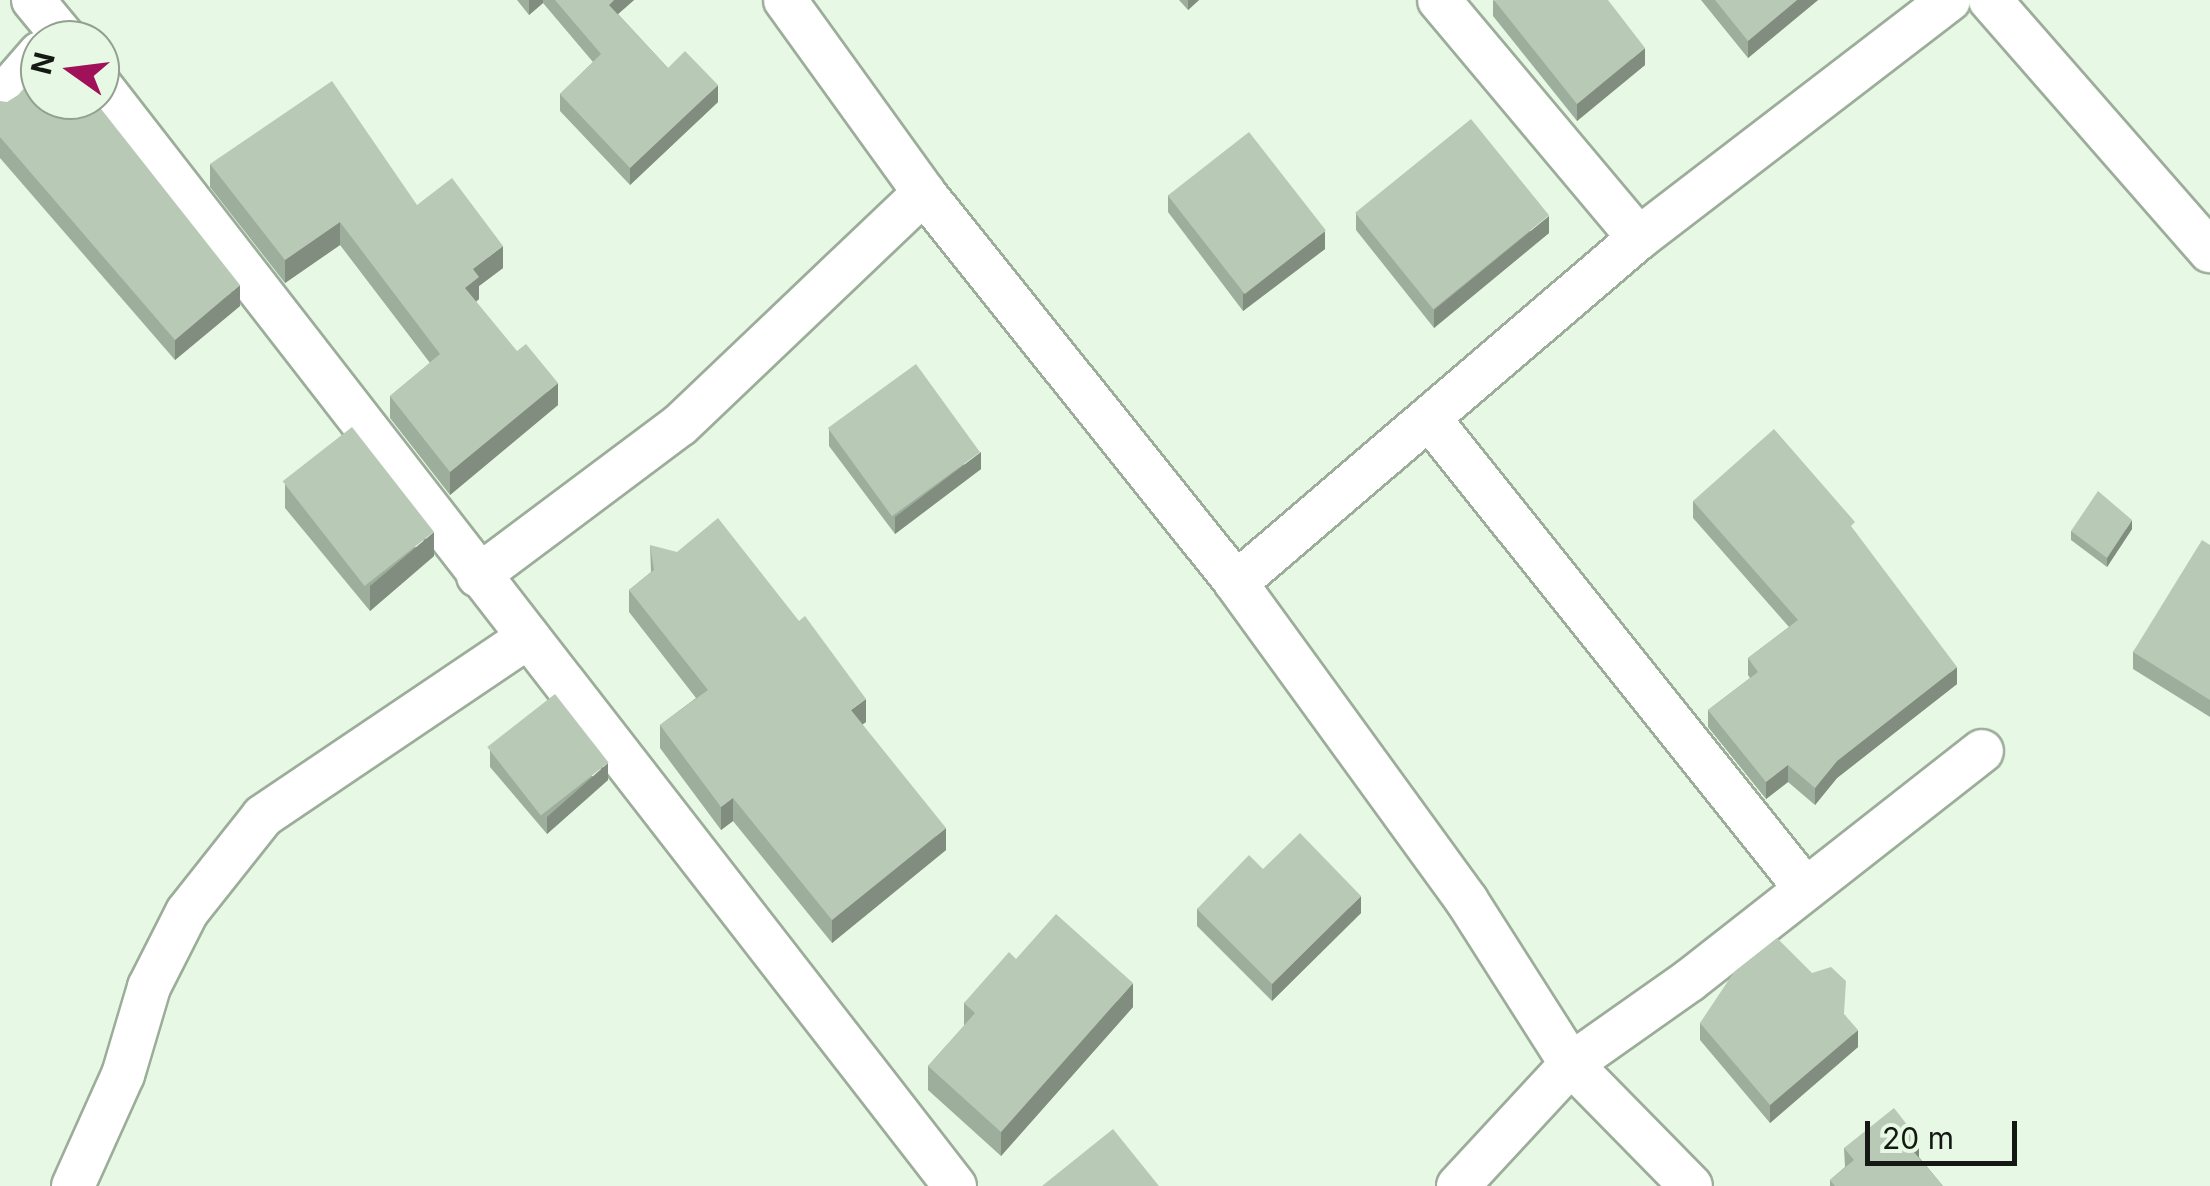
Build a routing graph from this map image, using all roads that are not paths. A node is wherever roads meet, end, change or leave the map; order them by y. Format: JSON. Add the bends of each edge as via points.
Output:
{"nodes":[{"id":1,"x":785,"y":0,"type":"edge"},
{"id":2,"x":1440,"y":0,"type":"edge"},
{"id":3,"x":1949,"y":0,"type":"edge"},
{"id":4,"x":1990,"y":0,"type":"edge"},
{"id":5,"x":20,"y":73,"type":"edge"},
{"id":6,"x":0,"y":99,"type":"edge"},
{"id":7,"x":120,"y":110,"type":"edge"},
{"id":8,"x":924,"y":193,"type":"junction"},
{"id":9,"x":1639,"y":238,"type":"junction"},
{"id":10,"x":2210,"y":251,"type":"edge"},
{"id":11,"x":1429,"y":418,"type":"junction"},
{"id":12,"x":478,"y":576,"type":"junction"},
{"id":13,"x":1236,"y":583,"type":"junction"},
{"id":14,"x":528,"y":637,"type":"junction"},
{"id":15,"x":1982,"y":751,"type":"dead end"},
{"id":16,"x":1805,"y":888,"type":"junction"},
{"id":17,"x":1571,"y":1064,"type":"junction"},
{"id":18,"x":74,"y":1186,"type":"edge"},
{"id":19,"x":954,"y":1186,"type":"edge"},
{"id":20,"x":1458,"y":1186,"type":"edge"},
{"id":21,"x":1691,"y":1186,"type":"edge"}],
"edges":[{"from":1,"to":8,"type":"street"},
{"from":2,"to":9,"type":"street"},
{"from":3,"to":9,"type":"street"},
{"from":4,"to":10,"type":"street"},
{"from":5,"to":6,"type":"street"},
{"from":7,"to":12,"type":"street"},
{"from":8,"to":12,"type":"street","via":[[680,425]]},
{"from":8,"to":13,"type":"street"},
{"from":9,"to":11,"type":"street"},
{"from":11,"to":13,"type":"street"},
{"from":11,"to":16,"type":"street"},
{"from":12,"to":14,"type":"street"},
{"from":13,"to":17,"type":"street","via":[[1467,901]]},
{"from":14,"to":18,"type":"street","via":[[263,816],[188,912],[156,972],[123,1075]]},
{"from":14,"to":19,"type":"street"},
{"from":15,"to":16,"type":"street"},
{"from":16,"to":17,"type":"street"},
{"from":17,"to":20,"type":"street"},
{"from":17,"to":21,"type":"street"}]}
